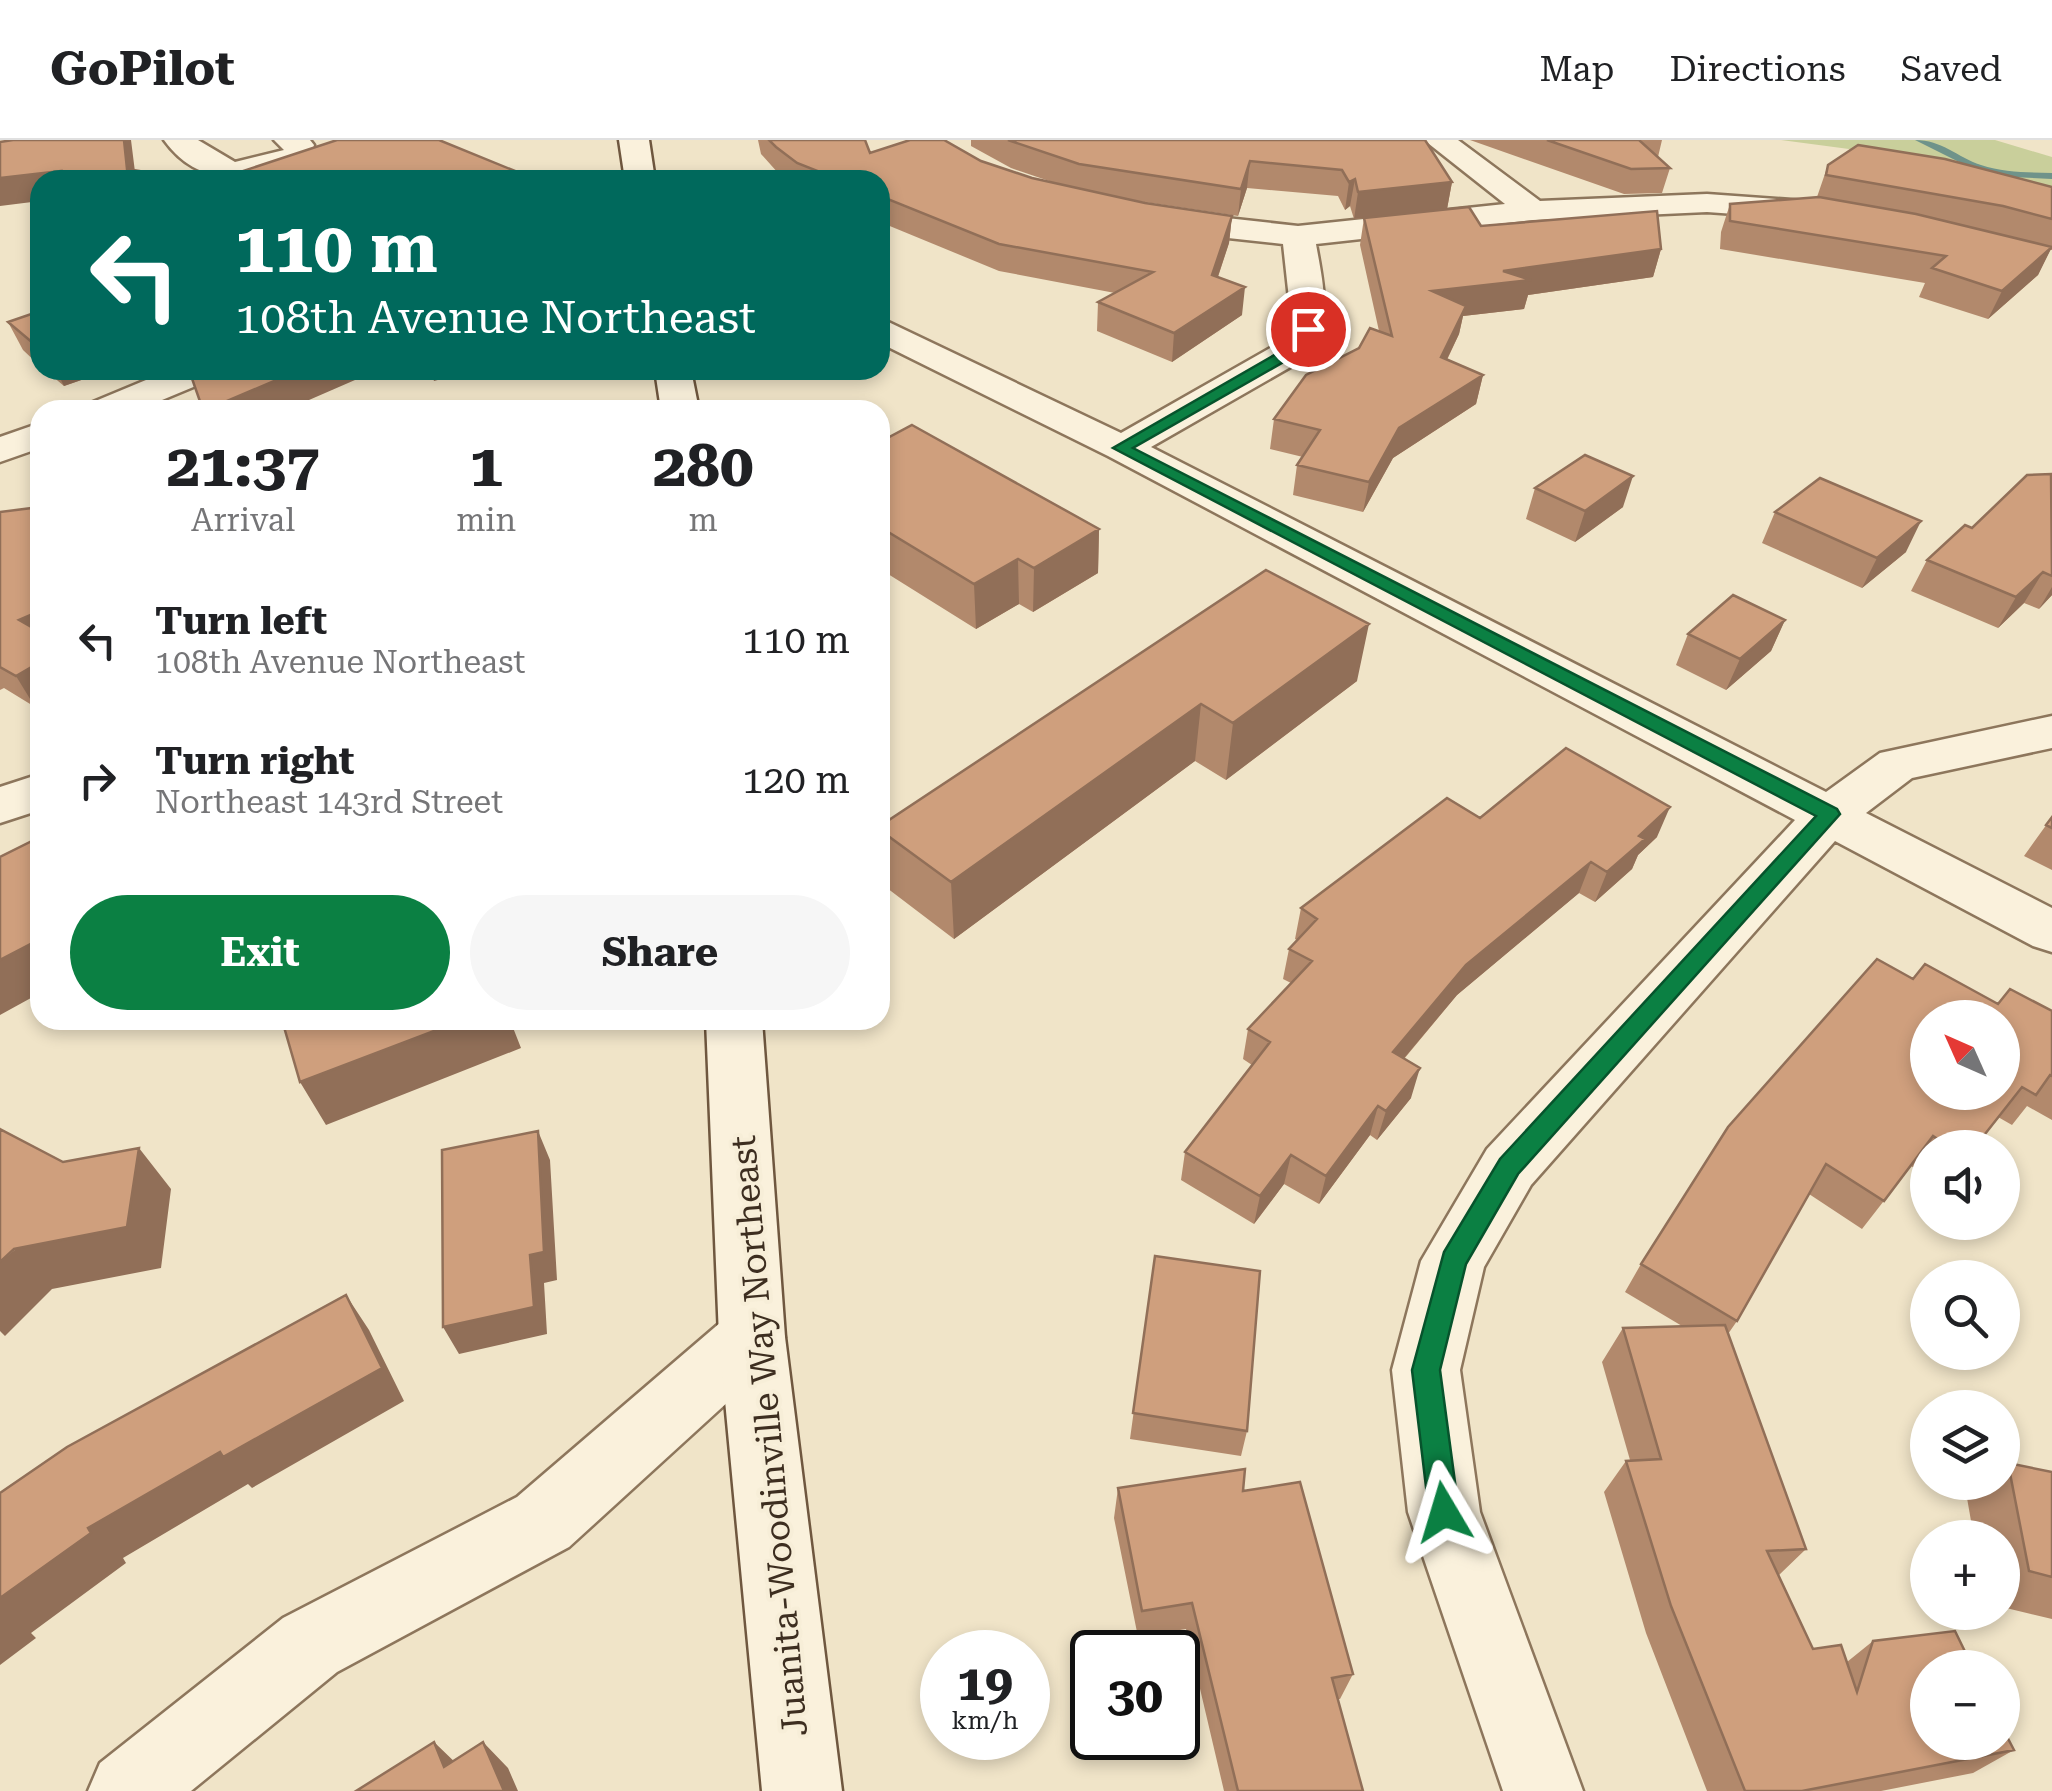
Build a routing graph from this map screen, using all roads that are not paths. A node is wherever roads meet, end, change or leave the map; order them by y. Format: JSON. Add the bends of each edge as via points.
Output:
{"nodes":[{"id":1,"x":179,"y":140,"type":"edge"},
{"id":2,"x":289,"y":140,"type":"edge"},
{"id":3,"x":634,"y":140,"type":"edge"},
{"id":4,"x":1439,"y":140,"type":"edge"},
{"id":5,"x":221,"y":170,"type":"edge"},
{"id":6,"x":247,"y":170,"type":"edge"},
{"id":7,"x":638,"y":170,"type":"edge"},
{"id":8,"x":1533,"y":211,"type":"junction"},
{"id":9,"x":1842,"y":214,"type":"edge"},
{"id":10,"x":1123,"y":216,"type":"edge"},
{"id":11,"x":1298,"y":236,"type":"junction"},
{"id":12,"x":890,"y":334,"type":"edge"},
{"id":13,"x":178,"y":380,"type":"edge"},
{"id":14,"x":130,"y":400,"type":"edge"},
{"id":15,"x":30,"y":439,"type":"edge"},
{"id":16,"x":1122,"y":448,"type":"junction"},
{"id":17,"x":0,"y":450,"type":"edge"},
{"id":18,"x":2052,"y":732,"type":"edge"},
{"id":19,"x":30,"y":795,"type":"edge"},
{"id":20,"x":0,"y":806,"type":"edge"},
{"id":21,"x":1830,"y":814,"type":"junction"},
{"id":22,"x":2052,"y":932,"type":"edge"},
{"id":23,"x":735,"y":1030,"type":"edge"},
{"id":24,"x":752,"y":1337,"type":"junction"},
{"id":25,"x":128,"y":1791,"type":"edge"},
{"id":26,"x":802,"y":1791,"type":"edge"},
{"id":27,"x":1542,"y":1791,"type":"edge"}],
"edges":[{"from":1,"to":5,"type":"street"},
{"from":2,"to":6,"type":"street","via":[[298,145],[298,155]]},
{"from":3,"to":7,"type":"street"},
{"from":4,"to":8,"type":"street"},
{"from":8,"to":9,"type":"street","via":[[1707,204]]},
{"from":8,"to":11,"type":"street"},
{"from":10,"to":11,"type":"street"},
{"from":11,"to":16,"type":"street","via":[[1309,308],[1308,329],[1295,349]]},
{"from":12,"to":16,"type":"street"},
{"from":13,"to":14,"type":"street"},
{"from":15,"to":17,"type":"street"},
{"from":16,"to":21,"type":"street"},
{"from":18,"to":21,"type":"street","via":[[1896,765]]},
{"from":19,"to":20,"type":"street"},
{"from":21,"to":22,"type":"street"},
{"from":21,"to":27,"type":"street","via":[[1509,1167],[1453,1261],[1426,1370],[1444,1512]]},
{"from":23,"to":24,"type":"street","name":"Juanita-Woodinville Way Northeast"},
{"from":24,"to":25,"type":"street","via":[[543,1522],[310,1645]]},
{"from":24,"to":26,"type":"street","name":"Juanita-Woodinville Way Northeast"}]}
